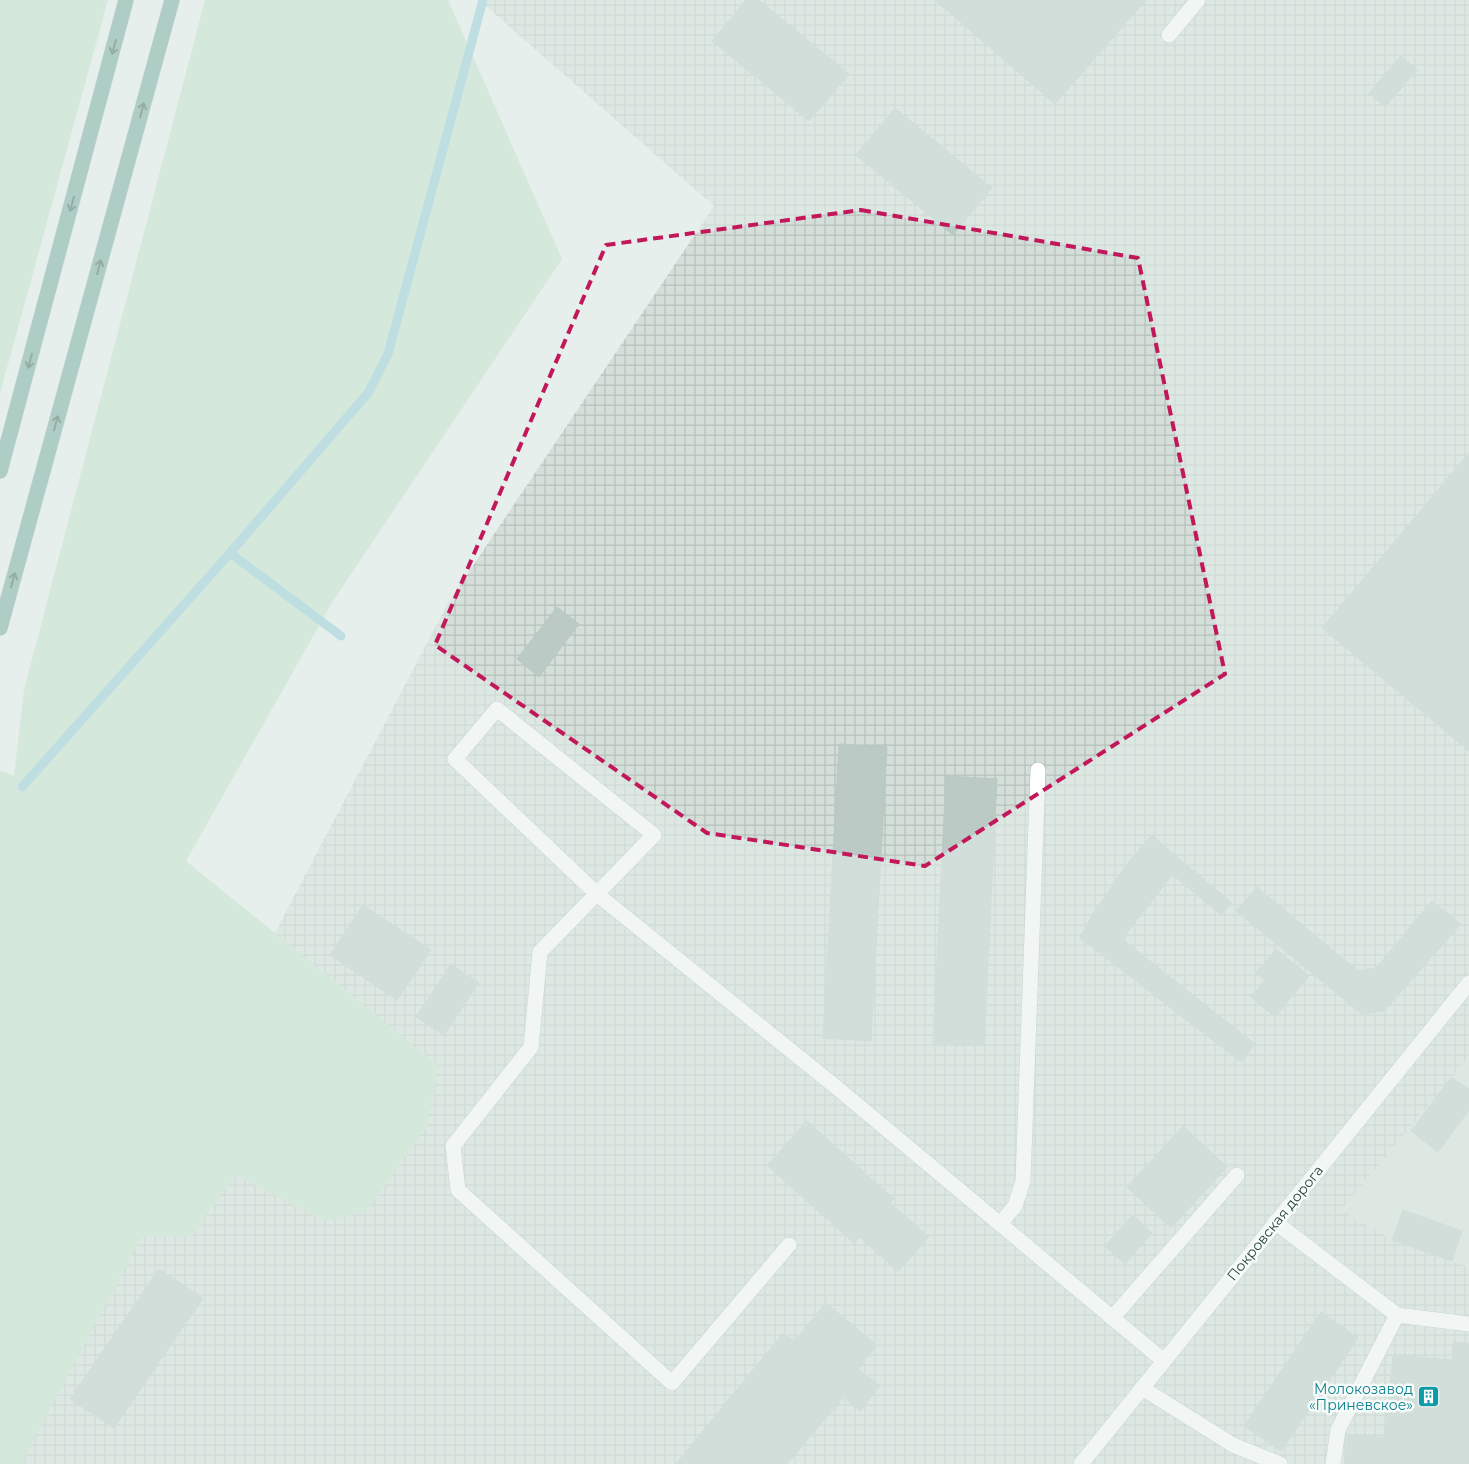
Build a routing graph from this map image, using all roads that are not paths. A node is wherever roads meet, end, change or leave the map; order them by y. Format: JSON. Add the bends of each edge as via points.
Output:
{"nodes":[{"id":1,"x":126,"y":0,"type":"edge"},
{"id":2,"x":172,"y":0,"type":"edge"},
{"id":3,"x":1198,"y":0,"type":"edge"},
{"id":4,"x":1169,"y":35,"type":"dead end"},
{"id":5,"x":0,"y":471,"type":"edge"},
{"id":6,"x":0,"y":628,"type":"edge"},
{"id":7,"x":1038,"y":770,"type":"dead end"},
{"id":8,"x":598,"y":895,"type":"junction"},
{"id":9,"x":1469,"y":983,"type":"edge"},
{"id":10,"x":1237,"y":1175,"type":"dead end"},
{"id":11,"x":1275,"y":1222,"type":"junction"},
{"id":12,"x":1000,"y":1224,"type":"junction"},
{"id":13,"x":789,"y":1245,"type":"dead end"},
{"id":14,"x":1397,"y":1315,"type":"junction"},
{"id":15,"x":1112,"y":1318,"type":"junction"},
{"id":16,"x":1469,"y":1324,"type":"edge"},
{"id":17,"x":1164,"y":1361,"type":"junction"},
{"id":18,"x":1142,"y":1388,"type":"junction"},
{"id":19,"x":1081,"y":1464,"type":"edge"},
{"id":20,"x":1280,"y":1464,"type":"edge"},
{"id":21,"x":1333,"y":1464,"type":"edge"}],
"edges":[{"from":1,"to":5,"type":"main road","one_way":true},
{"from":6,"to":2,"type":"main road","one_way":true},
{"from":3,"to":4,"type":"street"},
{"from":7,"to":12,"type":"street","via":[[1023,1181],[1015,1206]]},
{"from":8,"to":8,"type":"street","via":[[654,835],[497,709],[455,759]]},
{"from":8,"to":12,"type":"street"},
{"from":8,"to":13,"type":"street","via":[[540,952],[531,1047],[453,1146],[458,1190],[672,1383]]},
{"from":9,"to":11,"type":"street","name":"Покровская дорога"},
{"from":10,"to":15,"type":"street"},
{"from":11,"to":14,"type":"street"},
{"from":11,"to":17,"type":"street","name":"Покровская дорога"},
{"from":12,"to":15,"type":"street"},
{"from":14,"to":16,"type":"street"},
{"from":14,"to":21,"type":"street","via":[[1338,1430]]},
{"from":15,"to":17,"type":"street"},
{"from":17,"to":18,"type":"street","name":"Покровская дорога"},
{"from":18,"to":19,"type":"street","name":"Покровская дорога"},
{"from":18,"to":20,"type":"street","via":[[1233,1445]]}]}
